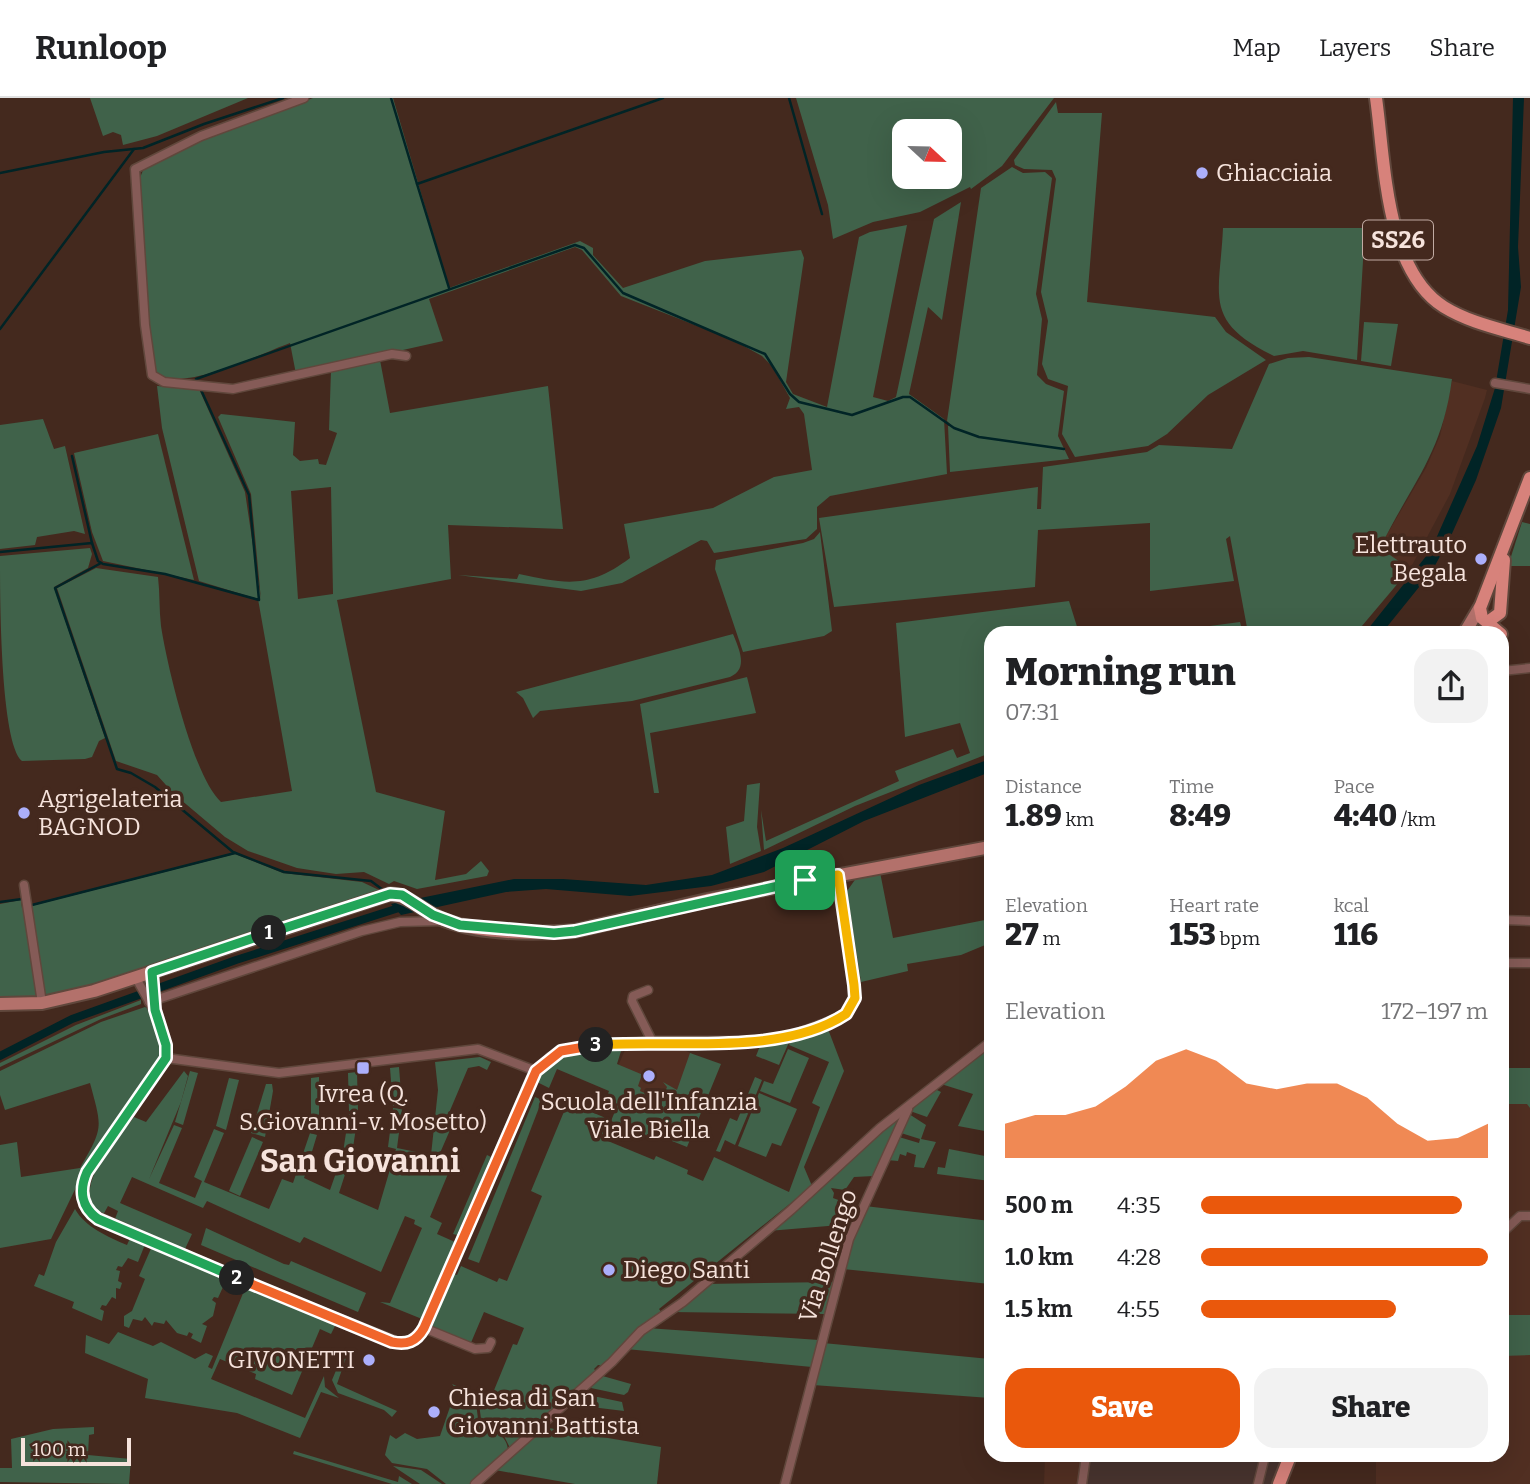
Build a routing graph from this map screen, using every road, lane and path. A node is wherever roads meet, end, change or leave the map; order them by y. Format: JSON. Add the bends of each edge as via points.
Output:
{"nodes":[{"id":1,"x":304,"y":98,"type":"edge"},
{"id":2,"x":1376,"y":98,"type":"edge"},
{"id":3,"x":1524,"y":336,"type":"edge"},
{"id":4,"x":405,"y":356,"type":"dead end"},
{"id":5,"x":1495,"y":383,"type":"dead end"},
{"id":6,"x":1530,"y":389,"type":"edge"},
{"id":7,"x":1530,"y":478,"type":"edge"},
{"id":8,"x":1506,"y":546,"type":"junction"},
{"id":9,"x":1489,"y":613,"type":"junction"},
{"id":10,"x":1472,"y":626,"type":"edge"},
{"id":11,"x":1496,"y":626,"type":"edge"},
{"id":12,"x":1530,"y":668,"type":"edge"},
{"id":13,"x":1509,"y":670,"type":"edge"},
{"id":14,"x":984,"y":848,"type":"edge"},
{"id":15,"x":838,"y":875,"type":"junction"},
{"id":16,"x":24,"y":885,"type":"dead end"},
{"id":17,"x":1509,"y":920,"type":"edge"},
{"id":18,"x":445,"y":921,"type":"junction"},
{"id":19,"x":1530,"y":921,"type":"edge"},
{"id":20,"x":1509,"y":963,"type":"edge"},
{"id":21,"x":1530,"y":963,"type":"edge"},
{"id":22,"x":152,"y":978,"type":"junction"},
{"id":23,"x":138,"y":982,"type":"junction"},
{"id":24,"x":648,"y":990,"type":"dead end"},
{"id":25,"x":152,"y":1001,"type":"junction"},
{"id":26,"x":42,"y":1003,"type":"junction"},
{"id":27,"x":0,"y":1004,"type":"edge"},
{"id":28,"x":652,"y":1041,"type":"junction"},
{"id":29,"x":984,"y":1047,"type":"edge"},
{"id":30,"x":166,"y":1058,"type":"junction"},
{"id":31,"x":536,"y":1071,"type":"junction"},
{"id":32,"x":909,"y":1107,"type":"junction"},
{"id":33,"x":1530,"y":1216,"type":"edge"},
{"id":34,"x":1509,"y":1226,"type":"edge"},
{"id":35,"x":424,"y":1328,"type":"junction"},
{"id":36,"x":491,"y":1342,"type":"dead end"},
{"id":37,"x":1085,"y":1462,"type":"edge"},
{"id":38,"x":1264,"y":1462,"type":"edge"},
{"id":39,"x":1288,"y":1462,"type":"edge"},
{"id":40,"x":1283,"y":1480,"type":"edge"},
{"id":41,"x":475,"y":1484,"type":"edge"},
{"id":42,"x":785,"y":1484,"type":"edge"},
{"id":43,"x":1082,"y":1484,"type":"edge"},
{"id":44,"x":1258,"y":1484,"type":"edge"}],
"edges":[{"from":1,"to":4,"type":"street","via":[[201,136],[135,169],[152,375],[163,382],[233,389],[392,354]]},
{"from":2,"to":3,"type":"main road","number":"SS26","via":[[1396,234],[1409,270],[1442,306]]},
{"from":5,"to":6,"type":"street"},
{"from":7,"to":8,"type":"main road"},
{"from":8,"to":9,"type":"main road"},
{"from":8,"to":9,"type":"main road"},
{"from":9,"to":10,"type":"main road"},
{"from":9,"to":11,"type":"main road"},
{"from":12,"to":13,"type":"street"},
{"from":14,"to":15,"type":"main road"},
{"from":15,"to":18,"type":"main road","via":[[575,931],[480,929]]},
{"from":15,"to":28,"type":"street","via":[[855,998],[846,1014],[793,1035],[758,1041]]},
{"from":16,"to":26,"type":"street"},
{"from":17,"to":19,"type":"street"},
{"from":18,"to":22,"type":"main road","via":[[402,895],[390,894]]},
{"from":18,"to":25,"type":"street","via":[[400,922],[362,931]]},
{"from":20,"to":21,"type":"street"},
{"from":22,"to":23,"type":"main road"},
{"from":22,"to":25,"type":"street"},
{"from":23,"to":25,"type":"street"},
{"from":23,"to":26,"type":"main road"},
{"from":24,"to":28,"type":"street","via":[[633,996],[632,1001]]},
{"from":25,"to":30,"type":"street"},
{"from":26,"to":27,"type":"main road"},
{"from":28,"to":31,"type":"street","via":[[561,1051]]},
{"from":29,"to":32,"type":"street","name":"Via Bollengo"},
{"from":30,"to":31,"type":"street","via":[[279,1073],[478,1049]]},
{"from":30,"to":35,"type":"street","via":[[87,1172],[81,1193],[90,1213],[404,1344],[419,1337]]},
{"from":31,"to":35,"type":"street"},
{"from":32,"to":41,"type":"street","via":[[683,1302],[640,1331],[612,1362]]},
{"from":32,"to":42,"type":"street","name":"Via Bollengo","via":[[849,1240]]},
{"from":33,"to":34,"type":"street","via":[[1520,1216]]},
{"from":35,"to":36,"type":"street","via":[[474,1349],[488,1348]]},
{"from":37,"to":43,"type":"street"},
{"from":38,"to":44,"type":"street"},
{"from":39,"to":40,"type":"main road"}]}
